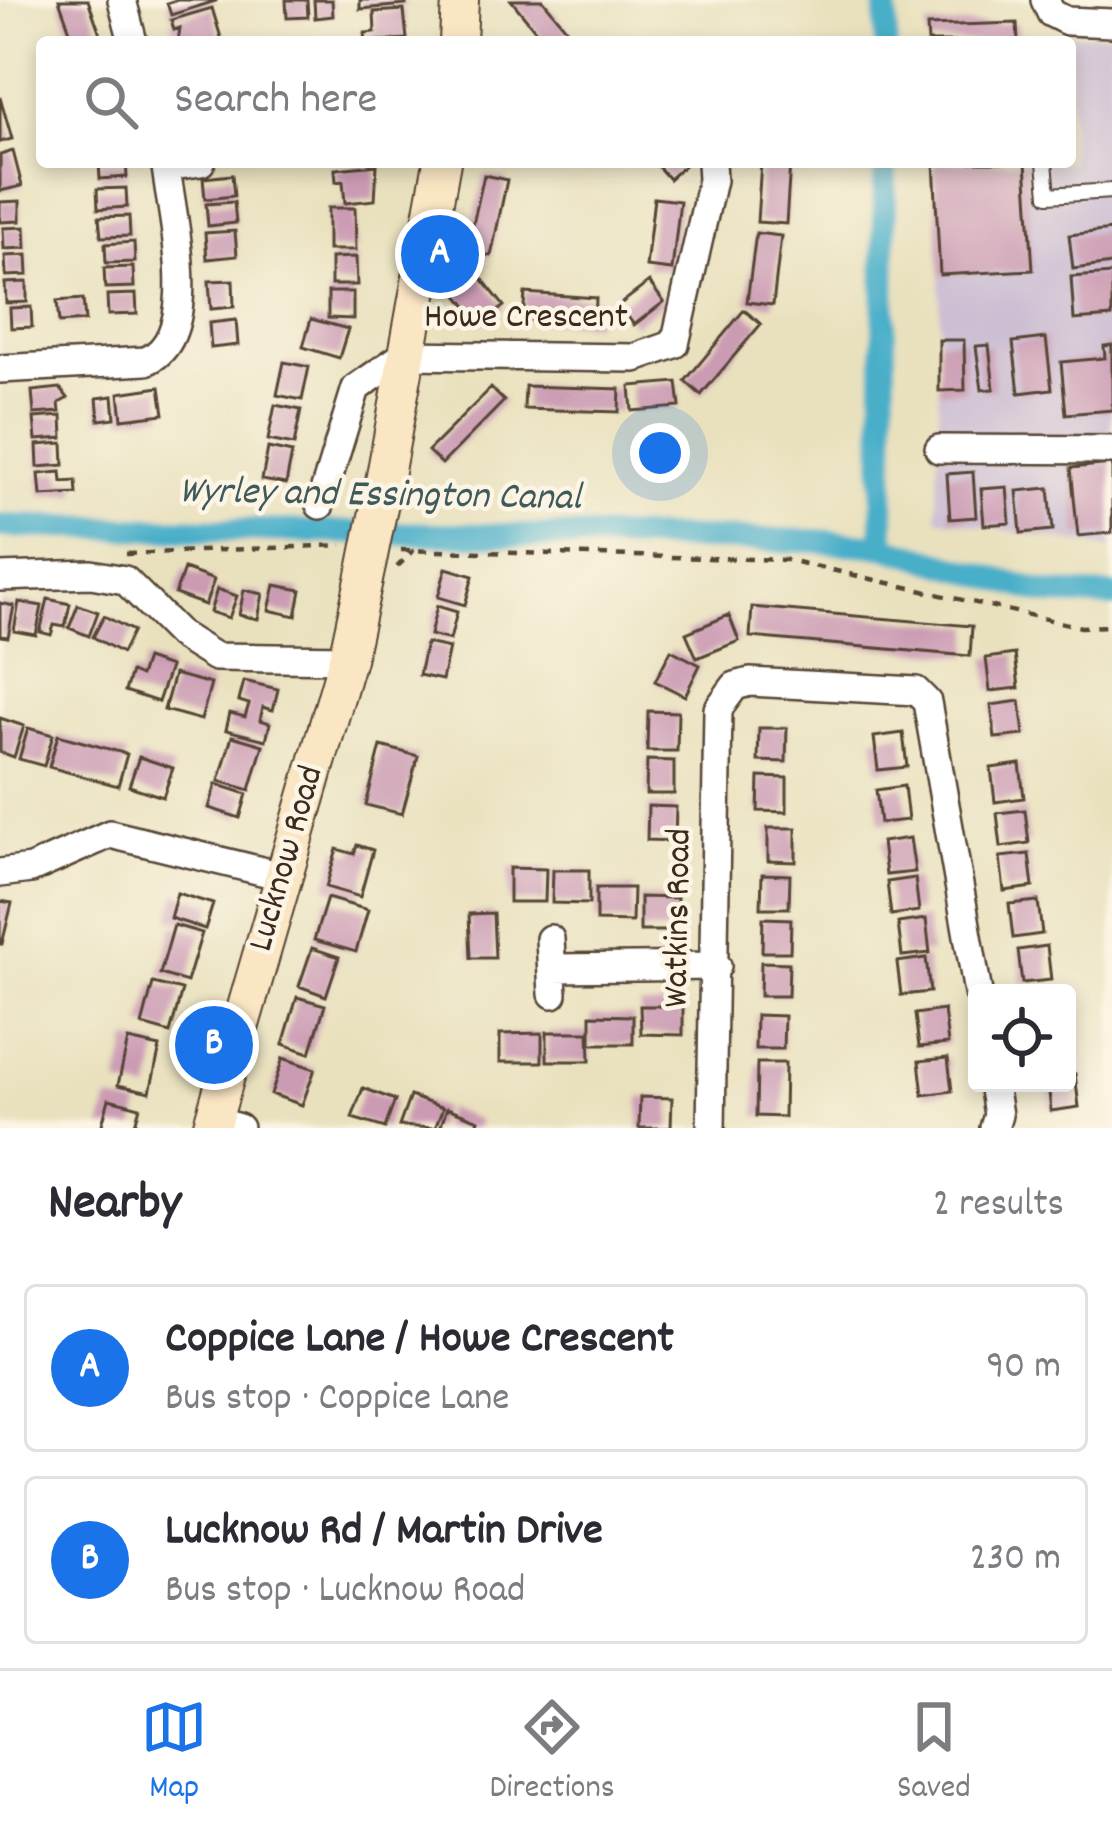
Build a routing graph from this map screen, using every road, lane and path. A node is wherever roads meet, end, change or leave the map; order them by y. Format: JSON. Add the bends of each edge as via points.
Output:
{"nodes":[{"id":1,"x":122,"y":0,"type":"edge"},
{"id":2,"x":460,"y":0,"type":"edge"},
{"id":3,"x":1045,"y":0,"type":"edge"},
{"id":4,"x":1112,"y":23,"type":"edge"},
{"id":5,"x":131,"y":36,"type":"edge"},
{"id":6,"x":458,"y":36,"type":"edge"},
{"id":7,"x":166,"y":168,"type":"edge"},
{"id":8,"x":441,"y":168,"type":"edge"},
{"id":9,"x":710,"y":168,"type":"edge"},
{"id":10,"x":1046,"y":168,"type":"edge"},
{"id":11,"x":1112,"y":191,"type":"edge"},
{"id":12,"x":404,"y":355,"type":"junction"},
{"id":13,"x":0,"y":369,"type":"edge"},
{"id":14,"x":939,"y":449,"type":"dead end"},
{"id":15,"x":1112,"y":450,"type":"edge"},
{"id":16,"x":320,"y":506,"type":"dead end"},
{"id":17,"x":122,"y":554,"type":"dead end"},
{"id":18,"x":375,"y":554,"type":"junction"},
{"id":19,"x":0,"y":577,"type":"edge"},
{"id":20,"x":1112,"y":626,"type":"edge"},
{"id":21,"x":347,"y":659,"type":"junction"},
{"id":22,"x":0,"y":872,"type":"edge"},
{"id":23,"x":282,"y":876,"type":"junction"},
{"id":24,"x":550,"y":939,"type":"dead end"},
{"id":25,"x":717,"y":966,"type":"junction"},
{"id":26,"x":977,"y":984,"type":"edge"},
{"id":27,"x":994,"y":1092,"type":"edge"},
{"id":28,"x":222,"y":1125,"type":"edge"},
{"id":29,"x":711,"y":1128,"type":"edge"},
{"id":30,"x":994,"y":1128,"type":"edge"}],
"edges":[{"from":1,"to":5,"type":"street"},
{"from":2,"to":6,"type":"street"},
{"from":3,"to":4,"type":"street","via":[[1067,21]]},
{"from":7,"to":13,"type":"street","via":[[181,302],[165,353],[146,361]]},
{"from":8,"to":12,"type":"street","name":"Lucknow Road"},
{"from":9,"to":12,"type":"street","name":"Howe Crescent","via":[[675,344],[635,358]]},
{"from":10,"to":11,"type":"lane","via":[[1048,195]]},
{"from":12,"to":16,"type":"street","via":[[356,388]]},
{"from":12,"to":18,"type":"street","name":"Lucknow Road","bridge":true},
{"from":14,"to":15,"type":"street"},
{"from":17,"to":18,"type":"path"},
{"from":18,"to":20,"type":"path","via":[[788,560],[1081,627]]},
{"from":18,"to":21,"type":"street","name":"Lucknow Road"},
{"from":19,"to":21,"type":"street","via":[[125,580],[180,635],[215,657]]},
{"from":21,"to":23,"type":"street","name":"Lucknow Road"},
{"from":22,"to":23,"type":"street","via":[[31,869],[110,834]]},
{"from":23,"to":28,"type":"street","name":"Lucknow Road"},
{"from":24,"to":25,"type":"street","via":[[554,981]]},
{"from":25,"to":26,"type":"street","name":"Watkins Road","via":[[718,710],[735,686],[750,682],[922,695],[933,712]]},
{"from":25,"to":29,"type":"street","name":"Watkins Road"},
{"from":27,"to":30,"type":"street"}]}
